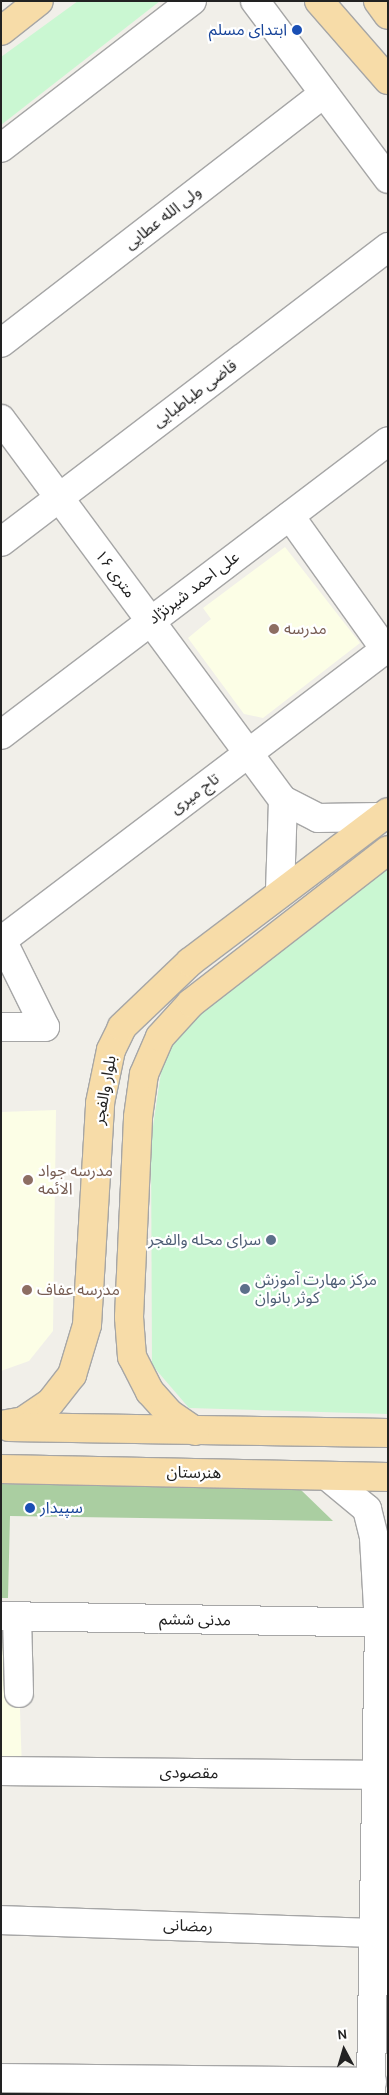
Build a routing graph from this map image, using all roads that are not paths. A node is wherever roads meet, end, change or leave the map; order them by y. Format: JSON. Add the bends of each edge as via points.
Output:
{"nodes":[{"id":1,"x":39,"y":1,"type":"edge"},
{"id":2,"x":192,"y":1,"type":"edge"},
{"id":3,"x":255,"y":1,"type":"edge"},
{"id":4,"x":320,"y":1,"type":"edge"},
{"id":5,"x":378,"y":1,"type":"edge"},
{"id":6,"x":388,"y":15,"type":"edge"},
{"id":7,"x":1,"y":30,"type":"edge"},
{"id":8,"x":388,"y":80,"type":"edge"},
{"id":9,"x":324,"y":93,"type":"junction"},
{"id":10,"x":1,"y":148,"type":"edge"},
{"id":11,"x":388,"y":179,"type":"edge"},
{"id":12,"x":388,"y":247,"type":"edge"},
{"id":13,"x":1,"y":343,"type":"edge"},
{"id":14,"x":1,"y":420,"type":"edge"},
{"id":15,"x":388,"y":441,"type":"edge"},
{"id":16,"x":59,"y":498,"type":"junction"},
{"id":17,"x":290,"y":516,"type":"junction"},
{"id":18,"x":1,"y":542,"type":"edge"},
{"id":19,"x":151,"y":622,"type":"junction"},
{"id":20,"x":386,"y":648,"type":"edge"},
{"id":21,"x":1,"y":735,"type":"edge"},
{"id":22,"x":248,"y":753,"type":"junction"},
{"id":23,"x":283,"y":800,"type":"junction"},
{"id":24,"x":384,"y":815,"type":"edge"},
{"id":25,"x":388,"y":850,"type":"edge"},
{"id":26,"x":280,"y":891,"type":"junction"},
{"id":27,"x":2,"y":941,"type":"edge"},
{"id":28,"x":1,"y":1027,"type":"edge"},
{"id":29,"x":1,"y":1426,"type":"edge"},
{"id":30,"x":195,"y":1431,"type":"junction"},
{"id":31,"x":388,"y":1433,"type":"edge"},
{"id":32,"x":1,"y":1469,"type":"edge"},
{"id":33,"x":327,"y":1476,"type":"junction"},
{"id":34,"x":388,"y":1478,"type":"edge"},
{"id":35,"x":388,"y":1505,"type":"edge"},
{"id":36,"x":374,"y":1538,"type":"junction"},
{"id":37,"x":9,"y":1616,"type":"edge"},
{"id":38,"x":384,"y":1623,"type":"edge"},
{"id":39,"x":19,"y":1693,"type":"dead end"},
{"id":40,"x":1,"y":1771,"type":"edge"},
{"id":41,"x":377,"y":1775,"type":"junction"},
{"id":42,"x":382,"y":1817,"type":"edge"},
{"id":43,"x":1,"y":1920,"type":"edge"},
{"id":44,"x":374,"y":1933,"type":"junction"},
{"id":45,"x":380,"y":1986,"type":"edge"},
{"id":46,"x":1,"y":2078,"type":"edge"},
{"id":47,"x":372,"y":2088,"type":"edge"}],
"edges":[{"from":1,"to":7,"type":"main road"},
{"from":2,"to":10,"type":"street"},
{"from":3,"to":9,"type":"street"},
{"from":4,"to":8,"type":"main road"},
{"from":5,"to":6,"type":"main road"},
{"from":9,"to":11,"type":"street"},
{"from":9,"to":13,"type":"street","name":"ولی الله عطایی"},
{"from":12,"to":16,"type":"street","name":"قاضی طباطبایی"},
{"from":14,"to":16,"type":"street","name":"۱۶ متری"},
{"from":15,"to":17,"type":"street","name":"علی احمد شیرنژاد"},
{"from":16,"to":18,"type":"street","name":"قاضی طباطبایی"},
{"from":16,"to":19,"type":"street","name":"۱۶ متری"},
{"from":17,"to":19,"type":"street","name":"علی احمد شیرنژاد"},
{"from":17,"to":20,"type":"street"},
{"from":19,"to":21,"type":"street","name":"علی احمد شیرنژاد"},
{"from":19,"to":22,"type":"street","name":"۱۶ متری"},
{"from":20,"to":22,"type":"street","name":"تاج میری"},
{"from":22,"to":23,"type":"street","name":"۱۶ متری"},
{"from":22,"to":27,"type":"street","name":"تاج میری"},
{"from":23,"to":24,"type":"street","via":[[318,818]]},
{"from":23,"to":26,"type":"street"},
{"from":24,"to":26,"type":"main road","name":"بلوار والفجر"},
{"from":25,"to":30,"type":"main road","via":[[191,1002],[160,1037],[144,1074],[138,1117],[129,1317],[132,1357],[150,1392],[170,1414]]},
{"from":26,"to":29,"type":"main road","name":"بلوار والفجر","via":[[190,962],[122,1027],[111,1050],[100,1103],[87,1325],[75,1366],[50,1403],[23,1421]]},
{"from":27,"to":28,"type":"street","via":[[45,1026]]},
{"from":29,"to":30,"type":"main road"},
{"from":30,"to":31,"type":"main road"},
{"from":32,"to":33,"type":"main road","name":"هنرستان"},
{"from":33,"to":34,"type":"main road","name":"هنرستان"},
{"from":33,"to":36,"type":"street","via":[[367,1509]]},
{"from":35,"to":36,"type":"street"},
{"from":36,"to":38,"type":"street"},
{"from":37,"to":38,"type":"street","name":"مدنی ششم"},
{"from":37,"to":39,"type":"street"},
{"from":38,"to":41,"type":"street"},
{"from":40,"to":41,"type":"street","name":"مقصودی"},
{"from":41,"to":42,"type":"street"},
{"from":42,"to":44,"type":"street"},
{"from":43,"to":44,"type":"street","name":"رمضانی"},
{"from":44,"to":45,"type":"street"},
{"from":45,"to":47,"type":"street"},
{"from":46,"to":47,"type":"street"}]}
